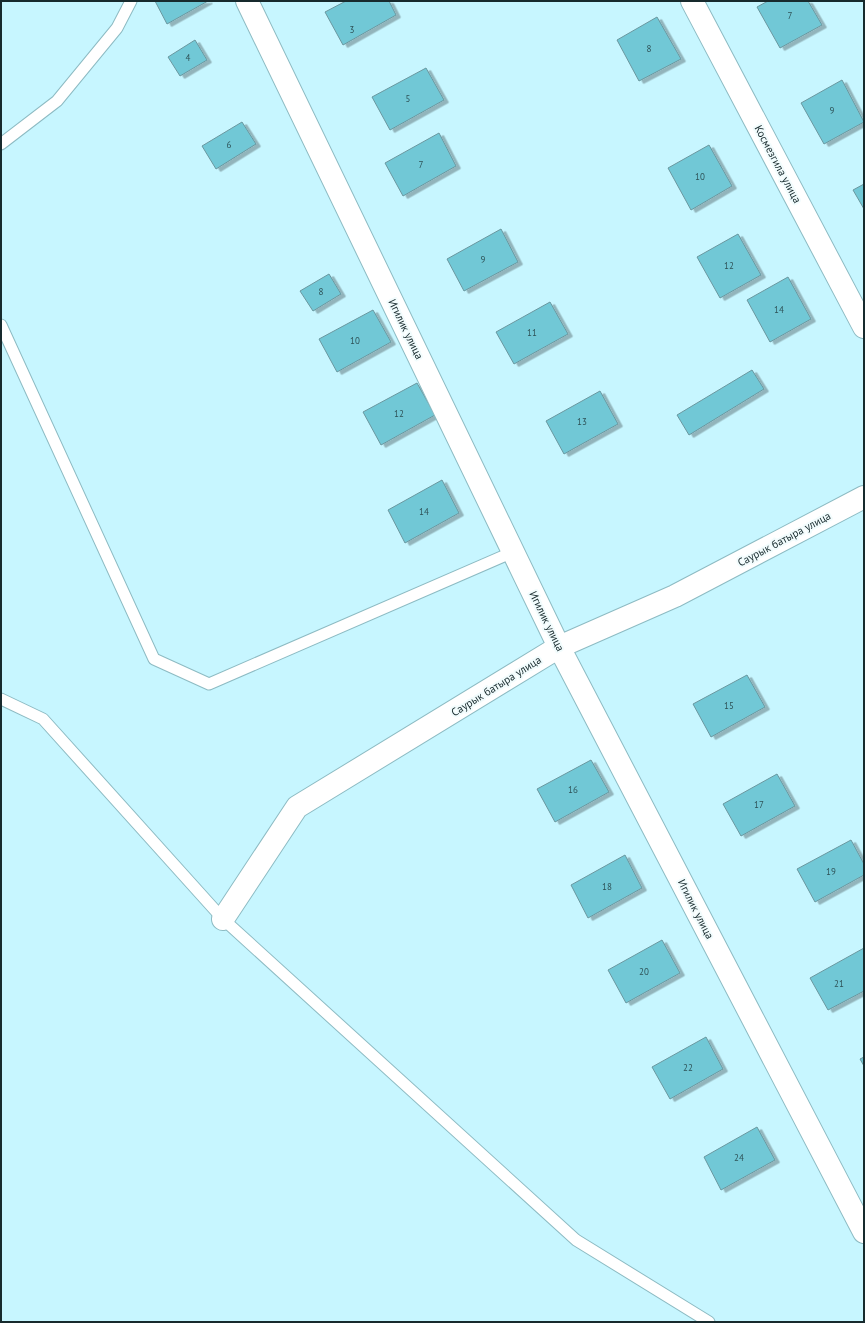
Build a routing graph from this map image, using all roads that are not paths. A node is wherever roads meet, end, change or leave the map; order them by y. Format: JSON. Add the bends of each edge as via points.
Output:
{"nodes":[{"id":1,"x":131,"y":1,"type":"edge"},
{"id":2,"x":248,"y":1,"type":"edge"},
{"id":3,"x":692,"y":1,"type":"edge"},
{"id":4,"x":1,"y":144,"type":"edge"},
{"id":5,"x":1,"y":325,"type":"edge"},
{"id":6,"x":864,"y":327,"type":"edge"},
{"id":7,"x":864,"y":497,"type":"edge"},
{"id":8,"x":513,"y":552,"type":"junction"},
{"id":9,"x":559,"y":647,"type":"junction"},
{"id":10,"x":1,"y":699,"type":"edge"},
{"id":11,"x":223,"y":919,"type":"junction"},
{"id":12,"x":864,"y":1232,"type":"edge"},
{"id":13,"x":709,"y":1322,"type":"edge"}],
"edges":[{"from":1,"to":4,"type":"lane","via":[[117,28],[57,101]]},
{"from":2,"to":8,"type":"street","name":"Игилик улица"},
{"from":3,"to":6,"type":"street","name":"Космезгила улица"},
{"from":5,"to":8,"type":"lane","via":[[154,659],[209,684]]},
{"from":7,"to":9,"type":"street","name":"Саурык батыра улица","via":[[675,596]]},
{"from":8,"to":9,"type":"street","name":"Игилик улица"},
{"from":9,"to":11,"type":"street","name":"Саурык батыра улица","via":[[297,807]]},
{"from":9,"to":12,"type":"street","name":"Игилик улица"},
{"from":10,"to":11,"type":"lane","via":[[43,719]]},
{"from":11,"to":13,"type":"lane","via":[[576,1240]]}]}
